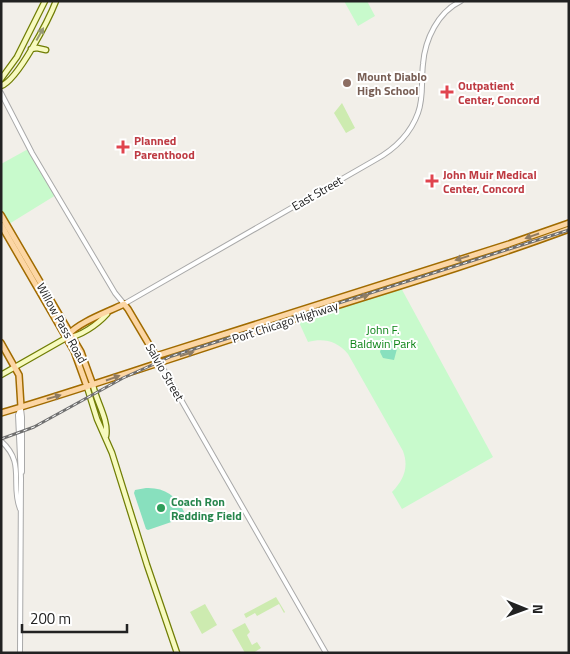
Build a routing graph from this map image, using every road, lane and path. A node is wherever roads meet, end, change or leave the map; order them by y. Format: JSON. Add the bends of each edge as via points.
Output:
{"nodes":[{"id":1,"x":45,"y":1,"type":"edge"},
{"id":2,"x":56,"y":1,"type":"edge"},
{"id":3,"x":461,"y":1,"type":"edge"},
{"id":4,"x":31,"y":49,"type":"junction"},
{"id":5,"x":46,"y":50,"type":"dead end"},
{"id":6,"x":1,"y":79,"type":"edge"},
{"id":7,"x":1,"y":86,"type":"edge"},
{"id":8,"x":1,"y":93,"type":"edge"},
{"id":9,"x":1,"y":215,"type":"edge"},
{"id":10,"x":569,"y":223,"type":"edge"},
{"id":11,"x":1,"y":224,"type":"edge"},
{"id":12,"x":569,"y":228,"type":"edge"},
{"id":13,"x":376,"y":285,"type":"junction"},
{"id":14,"x":377,"y":292,"type":"junction"},
{"id":15,"x":124,"y":304,"type":"junction"},
{"id":16,"x":69,"y":336,"type":"junction"},
{"id":17,"x":1,"y":343,"type":"edge"},
{"id":18,"x":156,"y":356,"type":"junction"},
{"id":19,"x":160,"y":363,"type":"junction"},
{"id":20,"x":15,"y":367,"type":"junction"},
{"id":21,"x":1,"y":375,"type":"edge"},
{"id":22,"x":93,"y":385,"type":"junction"},
{"id":23,"x":87,"y":387,"type":"junction"},
{"id":24,"x":21,"y":407,"type":"junction"},
{"id":25,"x":1,"y":413,"type":"edge"},
{"id":26,"x":106,"y":436,"type":"junction"},
{"id":27,"x":1,"y":441,"type":"edge"},
{"id":28,"x":21,"y":511,"type":"junction"},
{"id":29,"x":20,"y":653,"type":"edge"},
{"id":30,"x":177,"y":653,"type":"edge"},
{"id":31,"x":326,"y":653,"type":"edge"}],
"edges":[{"from":1,"to":6,"type":"main road","via":[[17,57]]},
{"from":4,"to":2,"type":"main road","one_way":true},
{"from":3,"to":15,"type":"street","name":"East Street","via":[[448,10],[429,38],[424,54],[418,112],[409,132],[398,144],[386,154]]},
{"from":4,"to":5,"type":"main road"},
{"from":4,"to":7,"type":"main road","via":[[15,75]]},
{"from":8,"to":15,"type":"street","name":"Salvio Street","via":[[50,185]]},
{"from":9,"to":16,"type":"main road","name":"Willow Pass Road"},
{"from":10,"to":13,"type":"main road","name":"Port Chicago Highway","one_way":true},
{"from":11,"to":16,"type":"main road","name":"Willow Pass Road"},
{"from":12,"to":14,"type":"main road","name":"Port Chicago Highway","via":[[512,250]]},
{"from":13,"to":14,"type":"main road"},
{"from":13,"to":18,"type":"main road","name":"Port Chicago Highway"},
{"from":19,"to":14,"type":"main road","name":"Port Chicago Highway","one_way":true},
{"from":15,"to":16,"type":"main road","name":"East Street"},
{"from":15,"to":18,"type":"main road","name":"Salvio Street"},
{"from":16,"to":20,"type":"main road","name":"East Street"},
{"from":16,"to":22,"type":"main road","name":"Willow Pass Road","via":[[81,352]]},
{"from":16,"to":23,"type":"main road","name":"Willow Pass Road"},
{"from":17,"to":20,"type":"main road"},
{"from":18,"to":19,"type":"main road","name":"Salvio Street"},
{"from":22,"to":19,"type":"main road","name":"Port Chicago Highway","one_way":true},
{"from":19,"to":31,"type":"street","name":"Salvio Street"},
{"from":20,"to":21,"type":"main road","name":"East Street"},
{"from":20,"to":24,"type":"main road","via":[[20,381]]},
{"from":22,"to":23,"type":"main road","name":"Port Chicago Highway"},
{"from":22,"to":26,"type":"main road","name":"Willow Pass Road"},
{"from":24,"to":23,"type":"main road","name":"Port Chicago Highway","one_way":true},
{"from":23,"to":26,"type":"main road","name":"Willow Pass Road"},
{"from":24,"to":25,"type":"main road","name":"Port Chicago Highway"},
{"from":24,"to":28,"type":"street","via":[[18,415]]},
{"from":26,"to":30,"type":"main road","name":"Willow Pass Road"},
{"from":27,"to":28,"type":"street","via":[[16,465],[17,502]]},
{"from":28,"to":29,"type":"street"}]}
